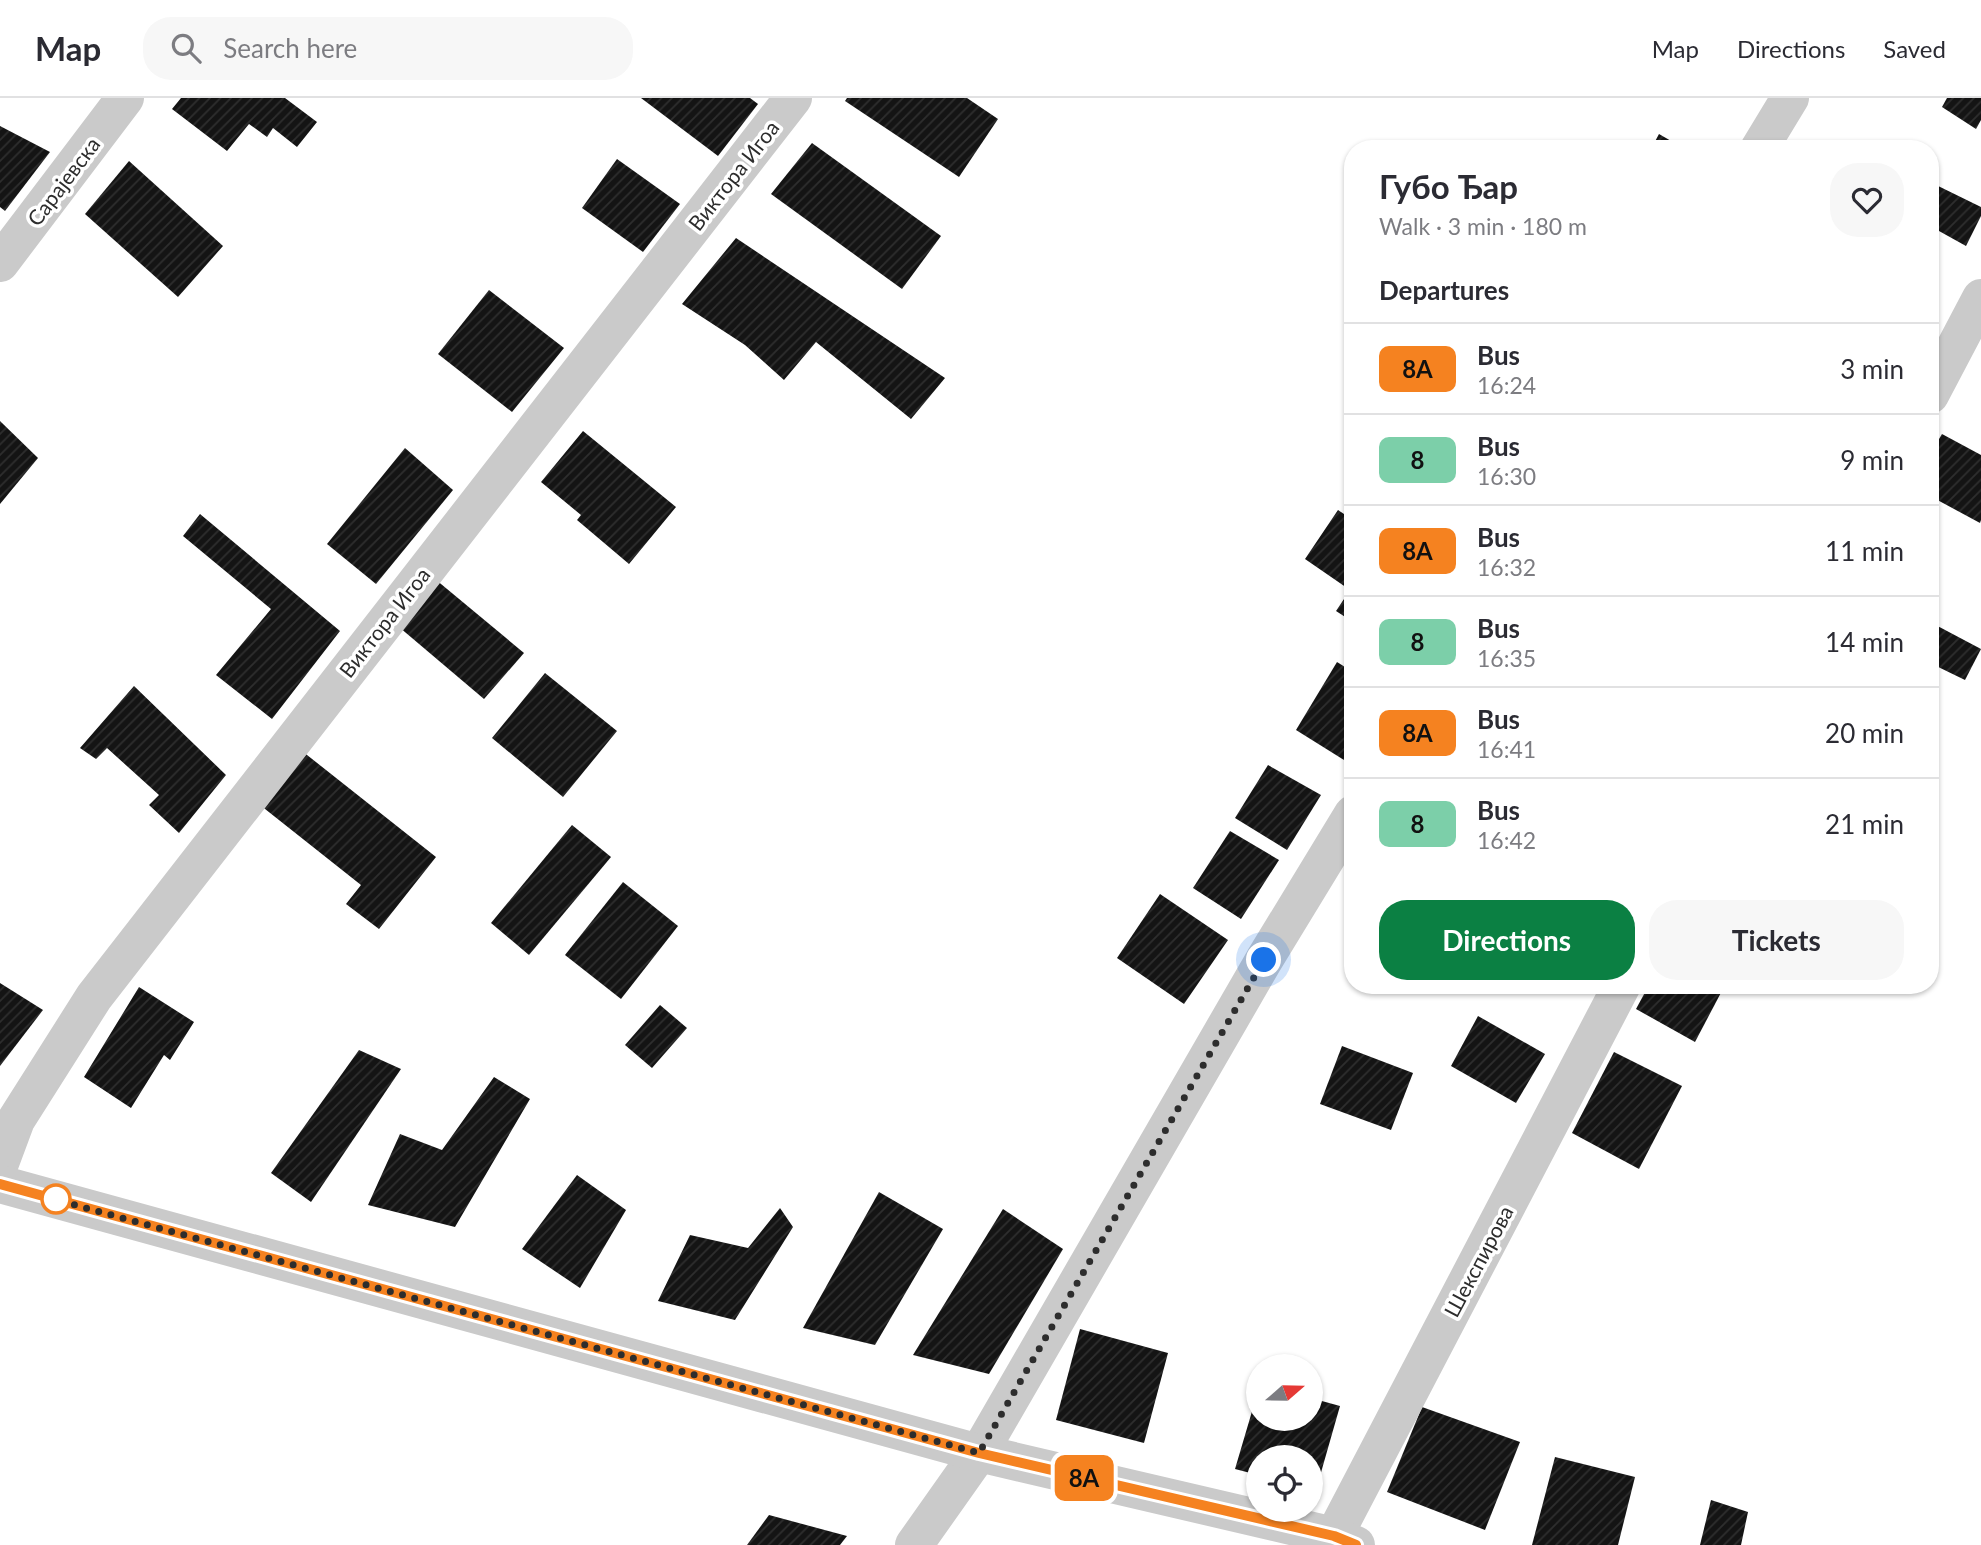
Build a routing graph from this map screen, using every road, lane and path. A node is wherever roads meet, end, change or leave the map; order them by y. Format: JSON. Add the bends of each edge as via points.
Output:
{"nodes":[{"id":1,"x":125,"y":98,"type":"edge"},
{"id":2,"x":793,"y":98,"type":"edge"},
{"id":3,"x":1790,"y":98,"type":"edge"},
{"id":4,"x":1764,"y":140,"type":"edge"},
{"id":5,"x":0,"y":263,"type":"edge"},
{"id":6,"x":1981,"y":298,"type":"edge"},
{"id":7,"x":1939,"y":379,"type":"edge"},
{"id":8,"x":1344,"y":829,"type":"edge"},
{"id":9,"x":1618,"y":994,"type":"edge"},
{"id":10,"x":0,"y":1163,"type":"edge"},
{"id":11,"x":0,"y":1184,"type":"edge"},
{"id":12,"x":979,"y":1453,"type":"junction"},
{"id":13,"x":1345,"y":1541,"type":"edge"},
{"id":14,"x":914,"y":1545,"type":"edge"}],
"edges":[{"from":1,"to":5,"type":"street","name":"Сарајевска"},
{"from":2,"to":10,"type":"street","name":"Виктора Игоа","via":[[94,997],[16,1120]]},
{"from":3,"to":4,"type":"street"},
{"from":6,"to":7,"type":"street"},
{"from":8,"to":12,"type":"street"},
{"from":9,"to":13,"type":"street","name":"Шекспирова"},
{"from":11,"to":12,"type":"street"},
{"from":12,"to":13,"type":"street"},
{"from":12,"to":14,"type":"street"}]}
